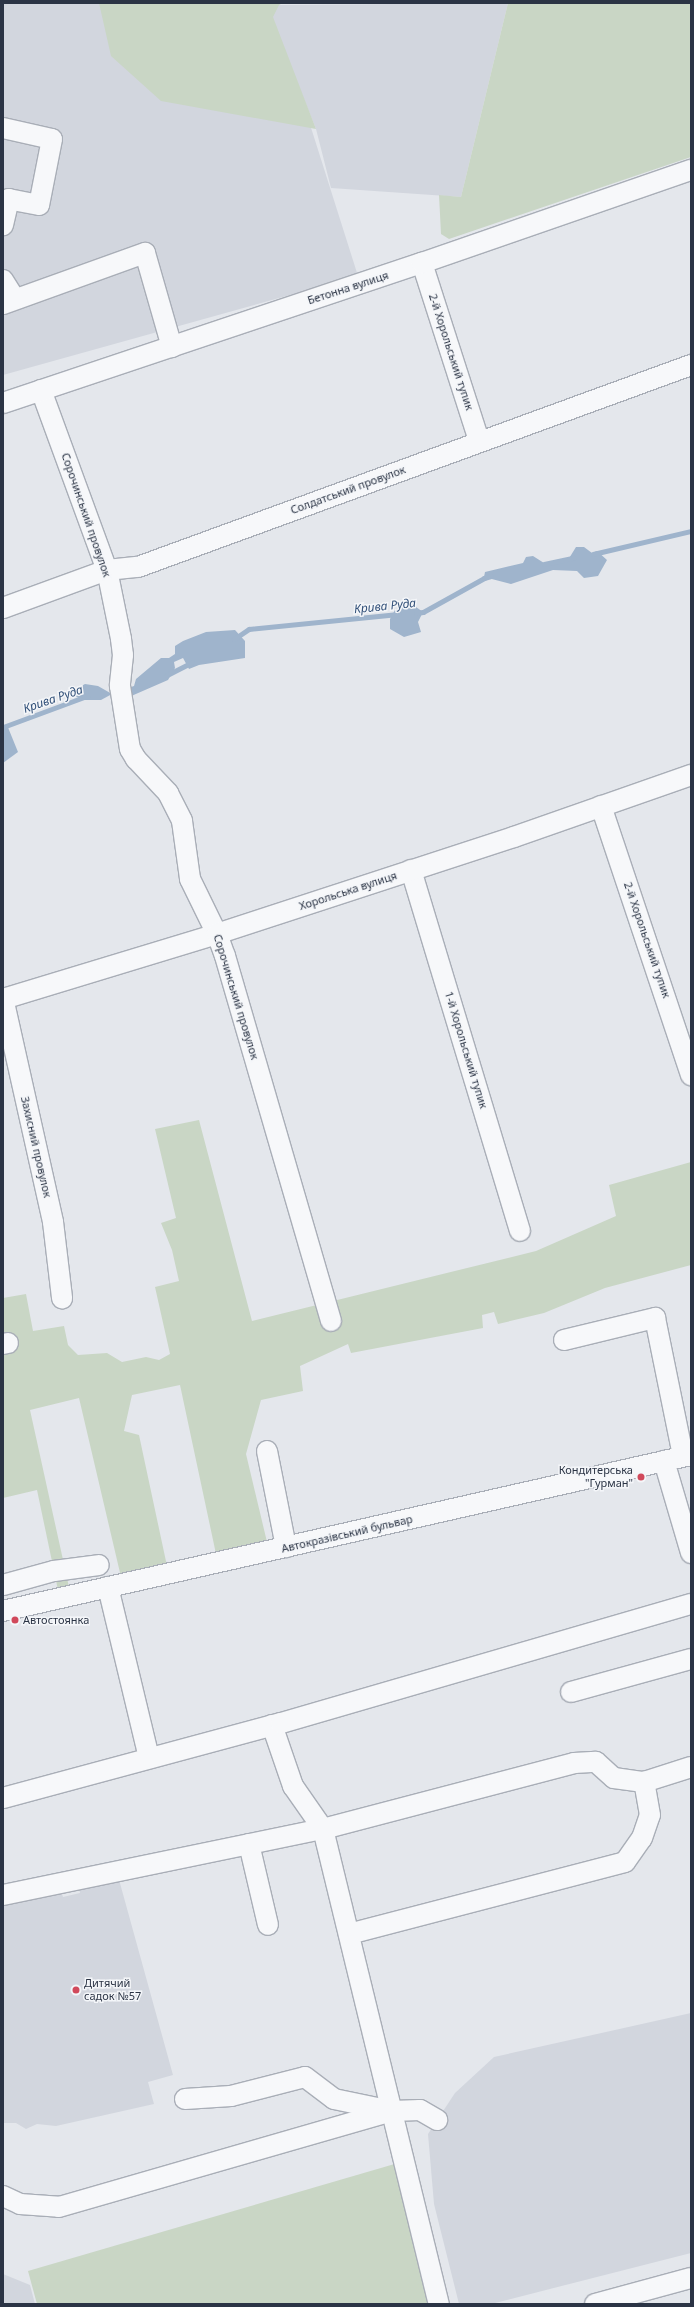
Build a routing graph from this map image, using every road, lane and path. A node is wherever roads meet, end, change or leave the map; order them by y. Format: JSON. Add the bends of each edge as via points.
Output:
{"nodes":[{"id":1,"x":3,"y":128,"type":"edge"},
{"id":2,"x":691,"y":170,"type":"edge"},
{"id":3,"x":3,"y":225,"type":"edge"},
{"id":4,"x":422,"y":263,"type":"junction"},
{"id":5,"x":3,"y":280,"type":"edge"},
{"id":6,"x":9,"y":301,"type":"edge"},
{"id":7,"x":172,"y":347,"type":"junction"},
{"id":8,"x":691,"y":365,"type":"edge"},
{"id":9,"x":41,"y":390,"type":"junction"},
{"id":10,"x":3,"y":402,"type":"edge"},
{"id":11,"x":479,"y":442,"type":"junction"},
{"id":12,"x":107,"y":570,"type":"junction"},
{"id":13,"x":3,"y":608,"type":"edge"},
{"id":14,"x":691,"y":775,"type":"edge"},
{"id":15,"x":601,"y":806,"type":"junction"},
{"id":16,"x":411,"y":870,"type":"junction"},
{"id":17,"x":217,"y":934,"type":"junction"},
{"id":18,"x":3,"y":998,"type":"edge"},
{"id":19,"x":687,"y":1045,"type":"edge"},
{"id":20,"x":691,"y":1075,"type":"edge"},
{"id":21,"x":520,"y":1230,"type":"dead end"},
{"id":22,"x":62,"y":1298,"type":"dead end"},
{"id":23,"x":331,"y":1321,"type":"dead end"},
{"id":24,"x":564,"y":1340,"type":"dead end"},
{"id":25,"x":267,"y":1452,"type":"dead end"},
{"id":26,"x":687,"y":1456,"type":"edge"},
{"id":27,"x":664,"y":1461,"type":"junction"},
{"id":28,"x":286,"y":1547,"type":"junction"},
{"id":29,"x":691,"y":1553,"type":"edge"},
{"id":30,"x":99,"y":1565,"type":"dead end"},
{"id":31,"x":3,"y":1585,"type":"edge"},
{"id":32,"x":108,"y":1588,"type":"junction"},
{"id":33,"x":691,"y":1604,"type":"edge"},
{"id":34,"x":3,"y":1611,"type":"edge"},
{"id":35,"x":691,"y":1659,"type":"edge"},
{"id":36,"x":571,"y":1692,"type":"dead end"},
{"id":37,"x":272,"y":1725,"type":"junction"},
{"id":38,"x":150,"y":1758,"type":"junction"},
{"id":39,"x":691,"y":1767,"type":"edge"},
{"id":40,"x":644,"y":1782,"type":"junction"},
{"id":41,"x":3,"y":1798,"type":"edge"},
{"id":42,"x":323,"y":1829,"type":"junction"},
{"id":43,"x":249,"y":1844,"type":"junction"},
{"id":44,"x":3,"y":1895,"type":"edge"},
{"id":45,"x":268,"y":1925,"type":"dead end"},
{"id":46,"x":349,"y":1934,"type":"junction"},
{"id":47,"x":184,"y":2099,"type":"dead end"},
{"id":48,"x":392,"y":2111,"type":"junction"},
{"id":49,"x":437,"y":2120,"type":"dead end"},
{"id":50,"x":3,"y":2196,"type":"edge"},
{"id":51,"x":691,"y":2278,"type":"edge"},
{"id":52,"x":440,"y":2304,"type":"edge"},
{"id":53,"x":595,"y":2304,"type":"edge"}],
"edges":[{"from":1,"to":3,"type":"street","via":[[52,139],[40,205],[9,199]]},
{"from":2,"to":4,"type":"street","name":"Бетонна вулиця"},
{"from":4,"to":7,"type":"street","name":"Бетонна вулиця"},
{"from":4,"to":11,"type":"street","name":"2-й Хорольський тупик"},
{"from":5,"to":6,"type":"street"},
{"from":6,"to":7,"type":"street","via":[[145,253]]},
{"from":7,"to":9,"type":"street","name":"Бетонна вулиця"},
{"from":8,"to":11,"type":"street","name":"Солдатський провулок"},
{"from":9,"to":10,"type":"street","name":"Бетонна вулиця"},
{"from":9,"to":12,"type":"street","name":"Сорочинський провулок"},
{"from":11,"to":12,"type":"street","name":"Солдатський провулок","via":[[138,568]]},
{"from":12,"to":13,"type":"street","name":"Солдатський провулок"},
{"from":12,"to":17,"type":"street","name":"Сорочинський провулок","via":[[123,654],[120,686],[130,749],[136,759],[168,792],[176,805],[182,821],[190,879]]},
{"from":14,"to":15,"type":"street","name":"Хорольська вулиця"},
{"from":15,"to":16,"type":"street","name":"Хорольська вулиця"},
{"from":15,"to":19,"type":"street","name":"2-й Хорольський тупик"},
{"from":16,"to":17,"type":"street","name":"Хорольська вулиця"},
{"from":16,"to":21,"type":"street","name":"1-й Хорольський тупик"},
{"from":17,"to":18,"type":"street","name":"Хорольська вулиця"},
{"from":17,"to":23,"type":"street","name":"Сорочинський провулок"},
{"from":18,"to":22,"type":"street","name":"Захисний провулок","via":[[53,1222]]},
{"from":19,"to":20,"type":"street","name":"2-й Хорольський тупик"},
{"from":24,"to":26,"type":"street","via":[[655,1318]]},
{"from":25,"to":28,"type":"street"},
{"from":26,"to":27,"type":"street","name":"Автокразівський бульвар"},
{"from":27,"to":28,"type":"street","name":"Автокразівський бульвар"},
{"from":27,"to":29,"type":"street"},
{"from":28,"to":32,"type":"street","name":"Автокразівський бульвар"},
{"from":30,"to":31,"type":"street","via":[[54,1571]]},
{"from":32,"to":34,"type":"street","name":"Автокразівський бульвар"},
{"from":32,"to":38,"type":"street"},
{"from":33,"to":37,"type":"street"},
{"from":35,"to":36,"type":"street"},
{"from":37,"to":38,"type":"street"},
{"from":37,"to":42,"type":"street","via":[[293,1786]]},
{"from":38,"to":41,"type":"street"},
{"from":39,"to":40,"type":"street"},
{"from":40,"to":42,"type":"street","via":[[614,1778],[596,1762],[574,1764]]},
{"from":40,"to":46,"type":"street","via":[[650,1815],[642,1838],[625,1862]]},
{"from":42,"to":43,"type":"street"},
{"from":42,"to":46,"type":"street"},
{"from":43,"to":44,"type":"street"},
{"from":43,"to":45,"type":"street"},
{"from":46,"to":48,"type":"street"},
{"from":47,"to":48,"type":"street","via":[[231,2096],[305,2077],[334,2099]]},
{"from":48,"to":49,"type":"street","via":[[420,2110]]},
{"from":48,"to":50,"type":"street","via":[[59,2207],[20,2204]]},
{"from":48,"to":52,"type":"street","via":[[442,2278]]},
{"from":51,"to":53,"type":"street"}]}
